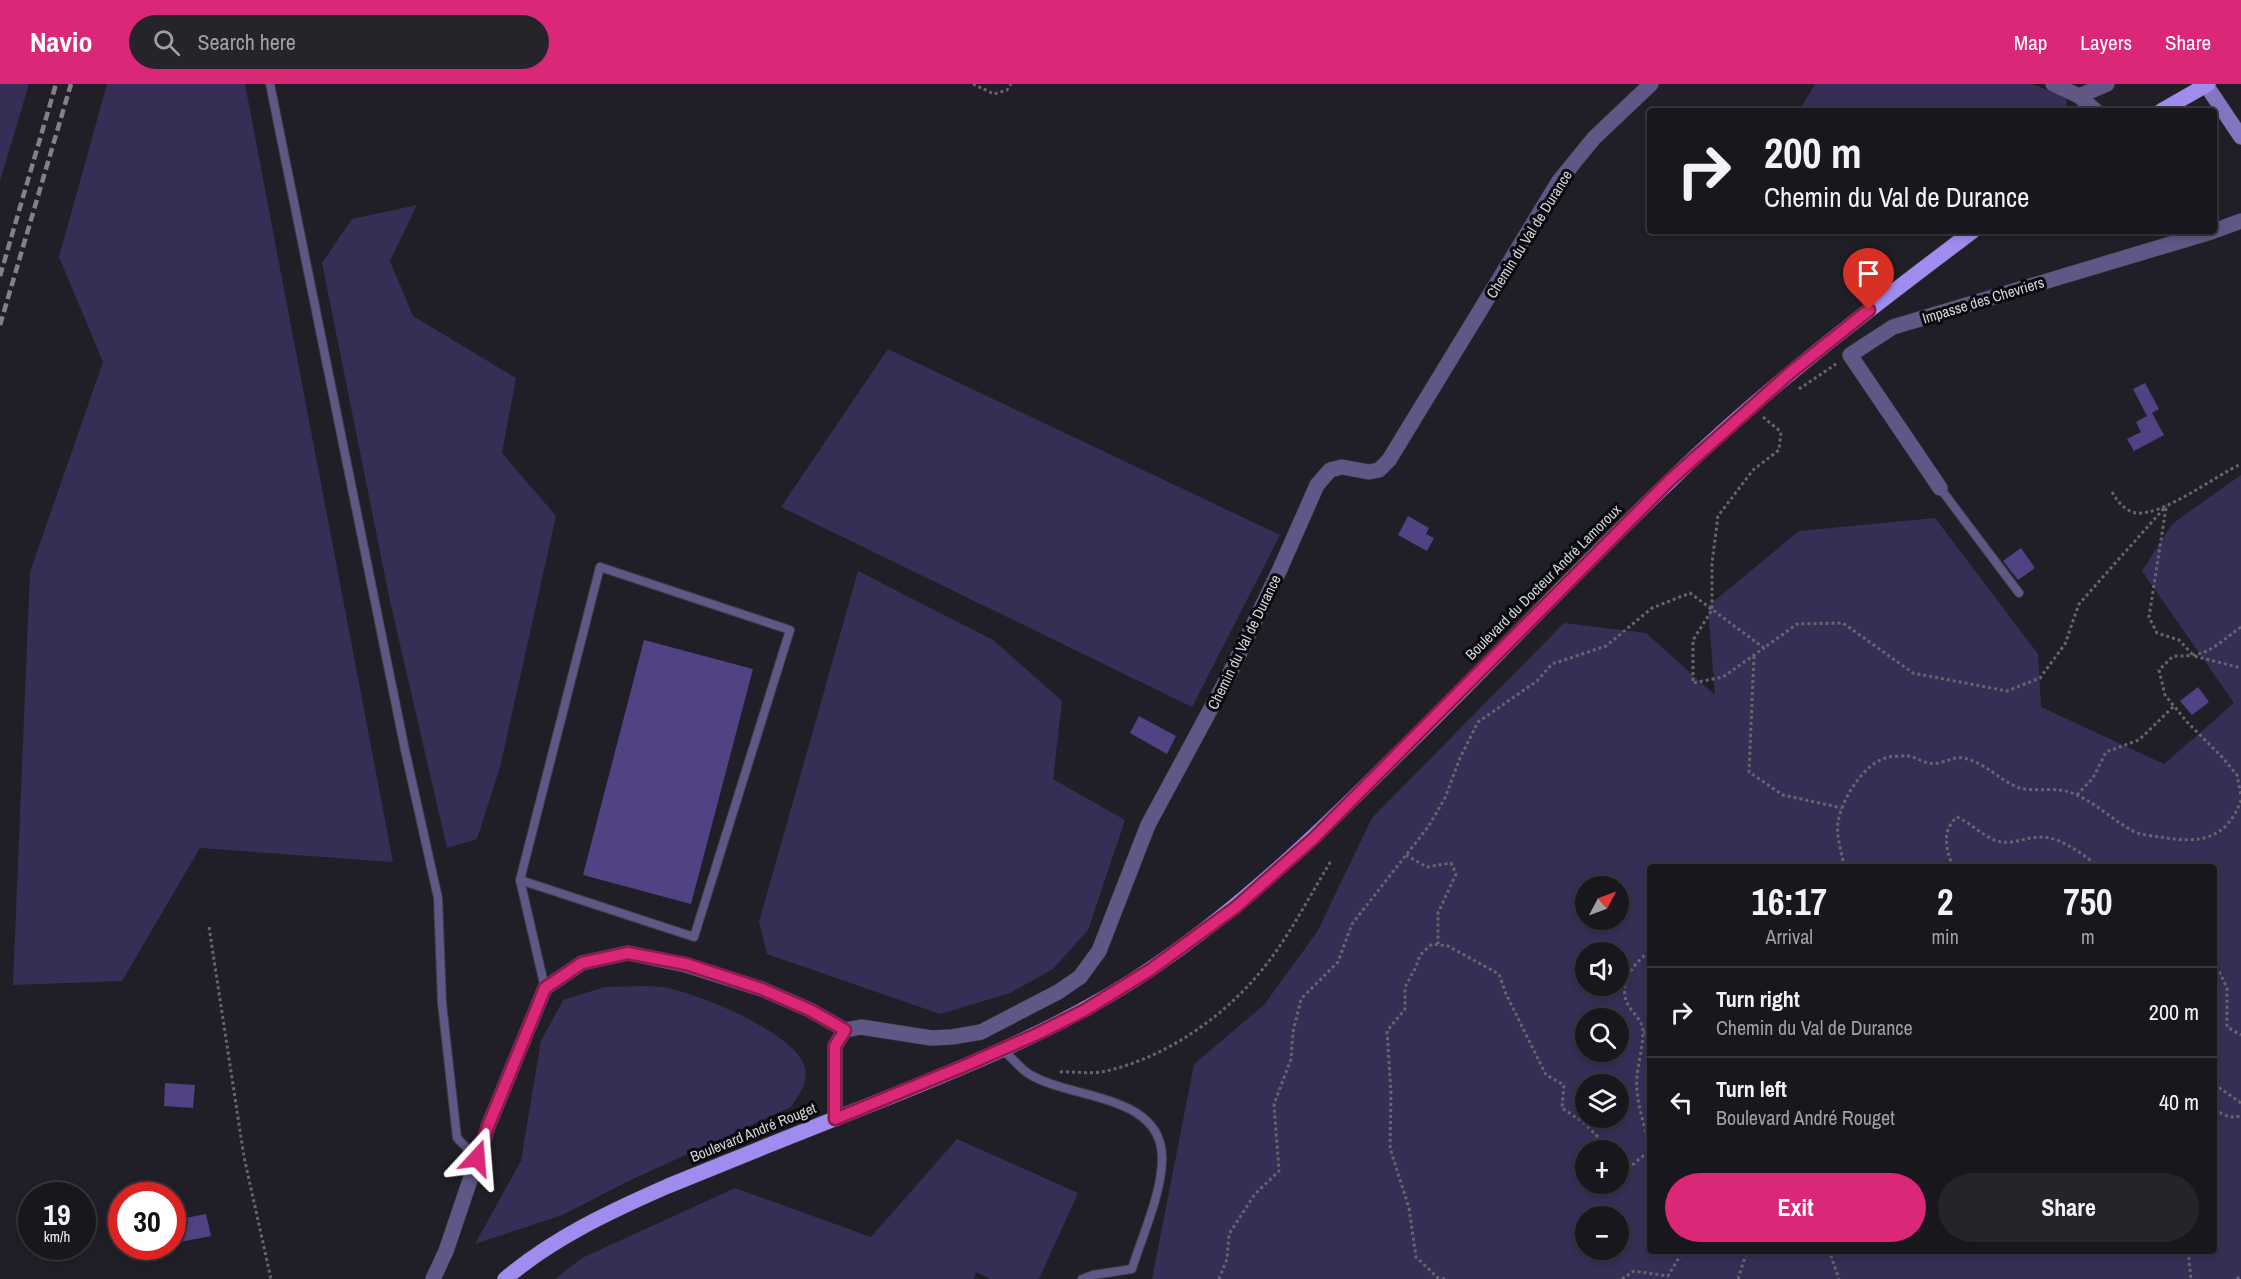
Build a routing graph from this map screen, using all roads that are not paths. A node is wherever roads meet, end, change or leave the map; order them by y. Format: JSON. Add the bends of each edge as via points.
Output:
{"nodes":[{"id":1,"x":270,"y":84,"type":"edge"},
{"id":2,"x":1651,"y":84,"type":"edge"},
{"id":3,"x":2053,"y":84,"type":"edge"},
{"id":4,"x":2107,"y":84,"type":"edge"},
{"id":5,"x":2207,"y":85,"type":"edge"},
{"id":6,"x":2079,"y":96,"type":"junction"},
{"id":7,"x":2093,"y":108,"type":"edge"},
{"id":8,"x":2166,"y":108,"type":"edge"},
{"id":9,"x":2241,"y":137,"type":"edge"},
{"id":10,"x":2241,"y":221,"type":"edge"},
{"id":11,"x":2217,"y":230,"type":"edge"},
{"id":12,"x":1969,"y":234,"type":"edge"},
{"id":13,"x":2204,"y":234,"type":"edge"},
{"id":14,"x":1940,"y":488,"type":"joint"},
{"id":15,"x":2019,"y":593,"type":"dead end"},
{"id":16,"x":520,"y":880,"type":"junction"},
{"id":17,"x":1150,"y":970,"type":"joint"},
{"id":18,"x":545,"y":988,"type":"junction"},
{"id":19,"x":845,"y":1030,"type":"junction"},
{"id":20,"x":1002,"y":1049,"type":"junction"},
{"id":21,"x":835,"y":1119,"type":"junction"},
{"id":22,"x":477,"y":1158,"type":"junction"},
{"id":23,"x":432,"y":1279,"type":"edge"},
{"id":24,"x":505,"y":1279,"type":"edge"},
{"id":25,"x":1082,"y":1279,"type":"edge"}],
"edges":[{"from":1,"to":22,"type":"lane","via":[[438,898],[442,1003],[457,1138]]},
{"from":2,"to":19,"type":"street","name":"Chemin du Val de Durance","via":[[1594,138],[1559,181],[1389,460],[1379,470],[1369,472],[1342,467],[1330,470],[1317,485],[1229,675],[1148,825],[1099,951],[1080,976],[1058,992],[981,1032],[930,1038],[861,1027]]},
{"from":3,"to":6,"type":"street"},
{"from":4,"to":6,"type":"street"},
{"from":5,"to":8,"type":"main road"},
{"from":5,"to":9,"type":"street"},
{"from":6,"to":7,"type":"street"},
{"from":10,"to":11,"type":"street","name":"Impasse des Chevriers"},
{"from":12,"to":17,"type":"main road","name":"Boulevard du Docteur André Lamoroux","via":[[1750,407],[1670,480],[1314,838],[1236,907]]},
{"from":13,"to":14,"type":"street","name":"Impasse des Chevriers","via":[[1893,327],[1850,355]]},
{"from":14,"to":15,"type":"lane"},
{"from":16,"to":16,"type":"lane","via":[[694,937],[790,630],[600,567]]},
{"from":16,"to":18,"type":"lane"},
{"from":17,"to":20,"type":"main road","name":"Boulevard André Rouget","via":[[1085,1010]]},
{"from":18,"to":19,"type":"street","via":[[582,963],[628,953],[686,964],[762,989]]},
{"from":18,"to":22,"type":"street"},
{"from":19,"to":21,"type":"street","via":[[835,1046]]},
{"from":20,"to":21,"type":"main road","name":"Boulevard André Rouget"},
{"from":20,"to":25,"type":"lane","via":[[1029,1074],[1140,1113],[1160,1137],[1159,1184],[1132,1269]]},
{"from":21,"to":24,"type":"main road","name":"Boulevard André Rouget","via":[[627,1204],[547,1248]]},
{"from":22,"to":23,"type":"street","via":[[446,1251]]}]}
